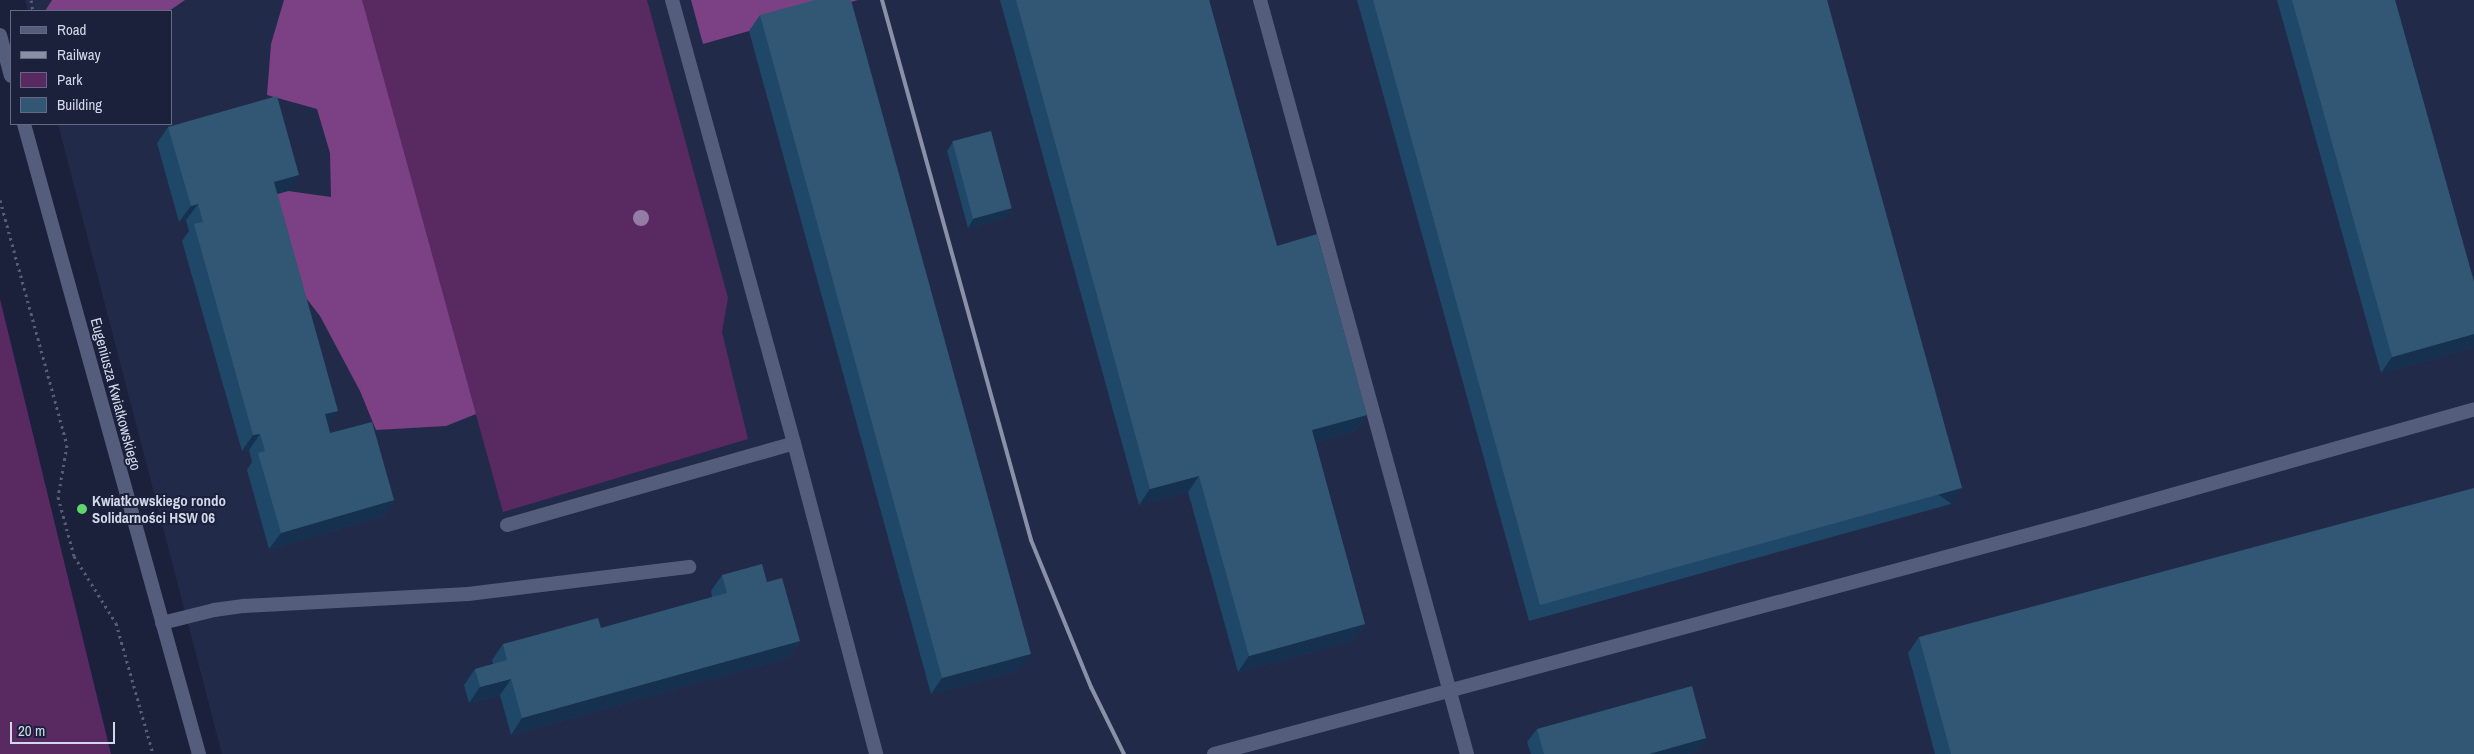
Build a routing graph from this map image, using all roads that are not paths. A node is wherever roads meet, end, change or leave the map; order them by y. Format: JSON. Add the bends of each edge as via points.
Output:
{"nodes":[{"id":1,"x":672,"y":0,"type":"edge"},
{"id":2,"x":1260,"y":0,"type":"edge"},
{"id":3,"x":0,"y":35,"type":"edge"},
{"id":4,"x":10,"y":72,"type":"edge"},
{"id":5,"x":24,"y":125,"type":"edge"},
{"id":6,"x":2474,"y":409,"type":"edge"},
{"id":7,"x":794,"y":443,"type":"junction"},
{"id":8,"x":507,"y":525,"type":"dead end"},
{"id":9,"x":689,"y":567,"type":"dead end"},
{"id":10,"x":162,"y":623,"type":"junction"},
{"id":11,"x":1451,"y":690,"type":"junction"},
{"id":12,"x":192,"y":731,"type":"junction"},
{"id":13,"x":194,"y":754,"type":"edge"},
{"id":14,"x":200,"y":754,"type":"edge"},
{"id":15,"x":876,"y":754,"type":"edge"},
{"id":16,"x":1214,"y":754,"type":"edge"},
{"id":17,"x":1467,"y":754,"type":"edge"}],
"edges":[{"from":1,"to":7,"type":"street"},
{"from":2,"to":11,"type":"street"},
{"from":3,"to":4,"type":"street"},
{"from":5,"to":10,"type":"street","name":"Eugeniusza Kwiatkowskiego"},
{"from":6,"to":11,"type":"street","via":[[2074,522]]},
{"from":7,"to":8,"type":"street"},
{"from":7,"to":15,"type":"street"},
{"from":9,"to":10,"type":"street","via":[[468,594],[244,606]]},
{"from":10,"to":12,"type":"street","name":"Eugeniusza Kwiatkowskiego"},
{"from":11,"to":16,"type":"street"},
{"from":11,"to":17,"type":"street"},
{"from":12,"to":13,"type":"street","name":"Eugeniusza Kwiatkowskiego"},
{"from":12,"to":14,"type":"street","name":"Eugeniusza Kwiatkowskiego"}]}
